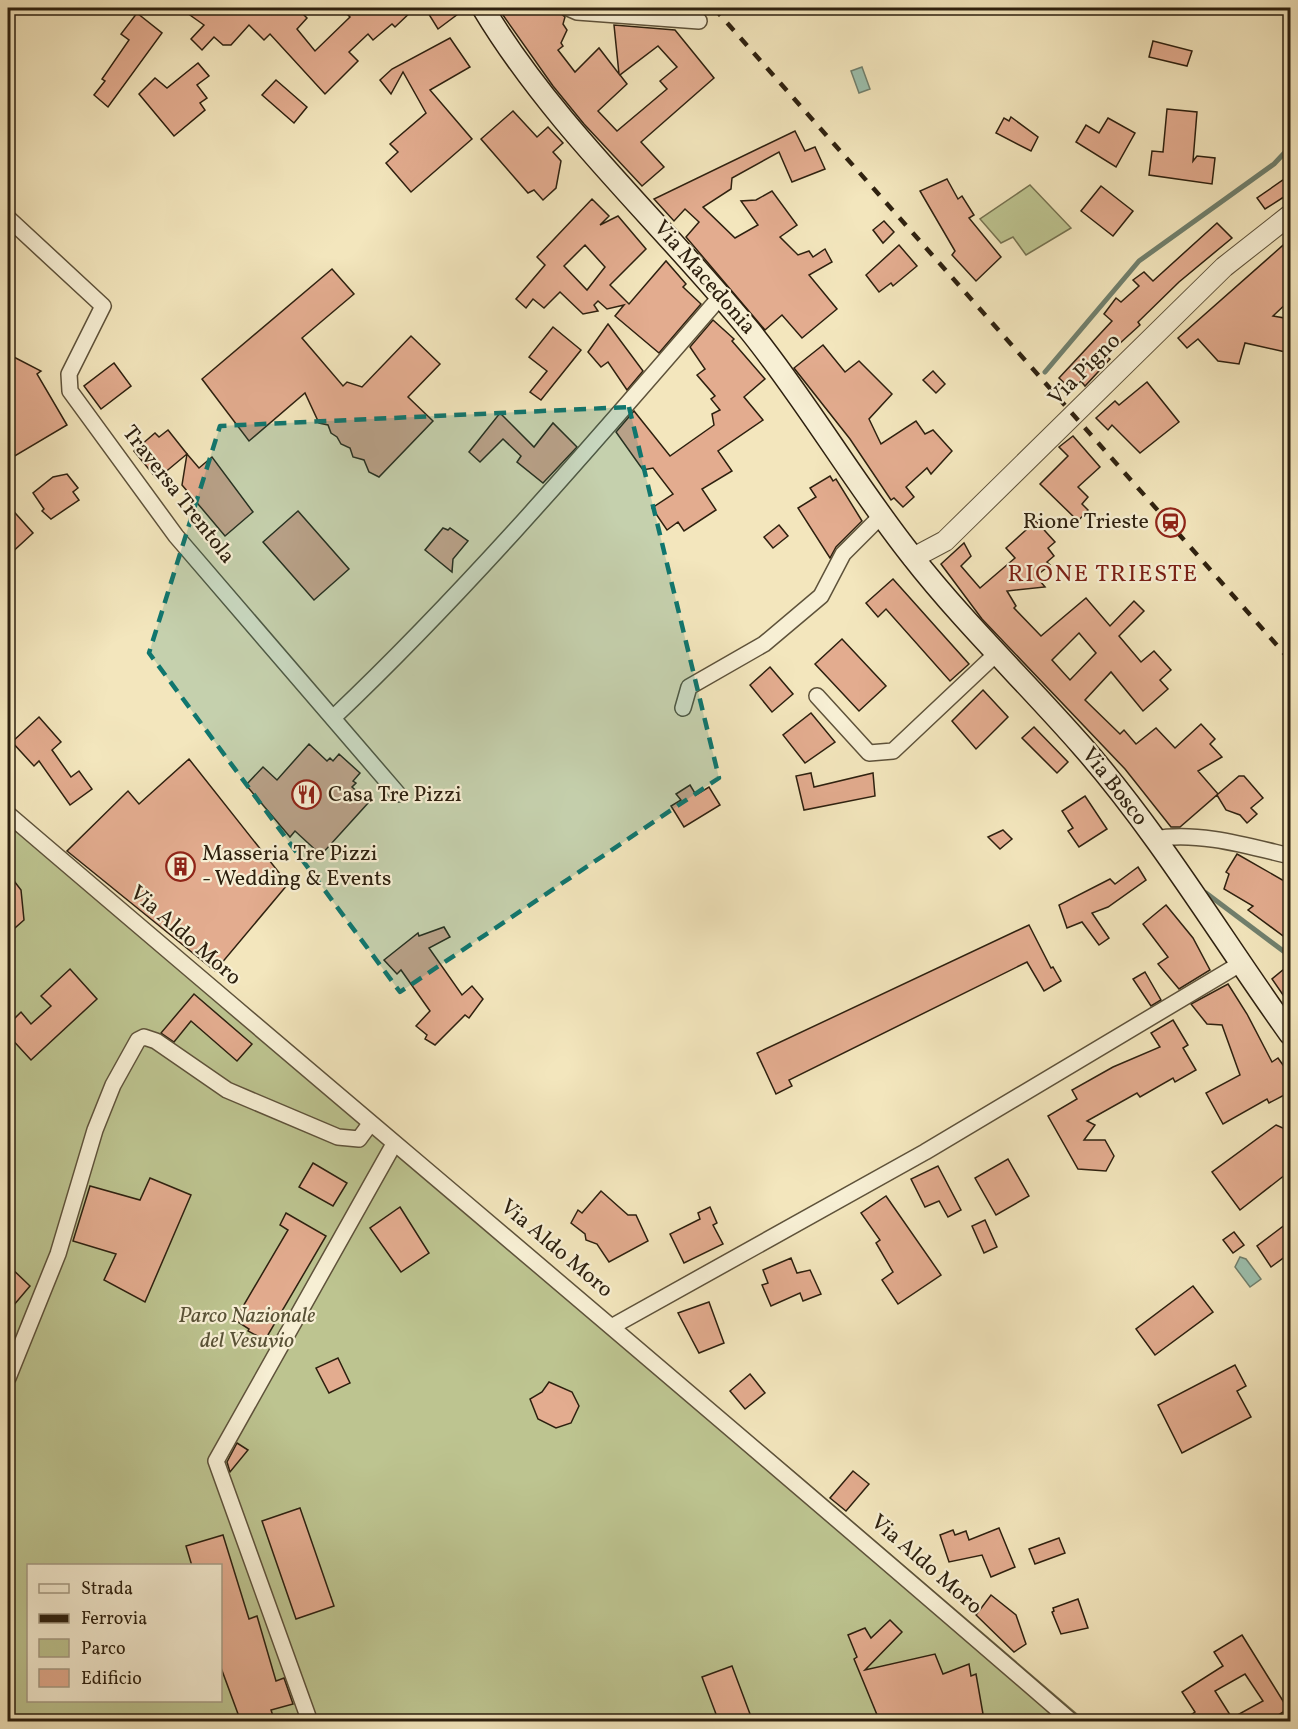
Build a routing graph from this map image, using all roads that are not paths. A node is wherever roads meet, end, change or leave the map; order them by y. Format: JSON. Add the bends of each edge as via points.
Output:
{"nodes":[{"id":1,"x":483,"y":8,"type":"edge"},
{"id":2,"x":568,"y":8,"type":"edge"},
{"id":3,"x":699,"y":21,"type":"dead end"},
{"id":4,"x":1290,"y":215,"type":"edge"},
{"id":5,"x":8,"y":218,"type":"edge"},
{"id":6,"x":721,"y":296,"type":"junction"},
{"id":7,"x":881,"y":516,"type":"junction"},
{"id":8,"x":913,"y":558,"type":"junction"},
{"id":9,"x":996,"y":654,"type":"junction"},
{"id":10,"x":818,"y":696,"type":"dead end"},
{"id":11,"x":683,"y":708,"type":"dead end"},
{"id":12,"x":334,"y":717,"type":"junction"},
{"id":13,"x":398,"y":794,"type":"dead end"},
{"id":14,"x":8,"y":814,"type":"edge"},
{"id":15,"x":1154,"y":839,"type":"junction"},
{"id":16,"x":1290,"y":856,"type":"edge"},
{"id":17,"x":1240,"y":964,"type":"junction"},
{"id":18,"x":1290,"y":1034,"type":"edge"},
{"id":19,"x":370,"y":1124,"type":"junction"},
{"id":20,"x":394,"y":1144,"type":"junction"},
{"id":21,"x":613,"y":1326,"type":"junction"},
{"id":22,"x":8,"y":1378,"type":"edge"},
{"id":23,"x":310,"y":1722,"type":"edge"},
{"id":24,"x":1072,"y":1722,"type":"edge"}],
"edges":[{"from":1,"to":6,"type":"main road","name":"Via Macedonia","via":[[541,94]]},
{"from":2,"to":3,"type":"street","via":[[577,12]]},
{"from":4,"to":8,"type":"street","name":"Via Pigno","via":[[1224,267],[945,541]]},
{"from":5,"to":12,"type":"street","name":"Traversa Trentola","via":[[103,306],[69,374],[70,391],[176,536]]},
{"from":6,"to":7,"type":"main road","name":"Via Macedonia","via":[[813,413]]},
{"from":6,"to":12,"type":"street","via":[[480,569]]},
{"from":7,"to":8,"type":"main road","name":"Via Macedonia"},
{"from":7,"to":11,"type":"street","via":[[843,554],[821,596],[764,644],[689,687]]},
{"from":8,"to":9,"type":"main road","name":"Via Bosco"},
{"from":9,"to":10,"type":"street","via":[[893,751],[869,753]]},
{"from":9,"to":15,"type":"main road","name":"Via Bosco","via":[[1083,747]]},
{"from":12,"to":13,"type":"street","name":"Traversa Trentola"},
{"from":14,"to":19,"type":"street","name":"Via Aldo Moro"},
{"from":15,"to":16,"type":"street","via":[[1190,837]]},
{"from":15,"to":17,"type":"main road","name":"Via Bosco"},
{"from":17,"to":18,"type":"main road","name":"Via Bosco"},
{"from":17,"to":21,"type":"street","via":[[925,1152]]},
{"from":19,"to":20,"type":"street","name":"Via Aldo Moro"},
{"from":19,"to":22,"type":"street","via":[[359,1139],[338,1137],[227,1090],[156,1041],[144,1037],[138,1040],[113,1085],[95,1130],[58,1254]]},
{"from":20,"to":21,"type":"street","name":"Via Aldo Moro"},
{"from":20,"to":23,"type":"street","via":[[216,1461]]},
{"from":21,"to":24,"type":"street","name":"Via Aldo Moro"}]}
